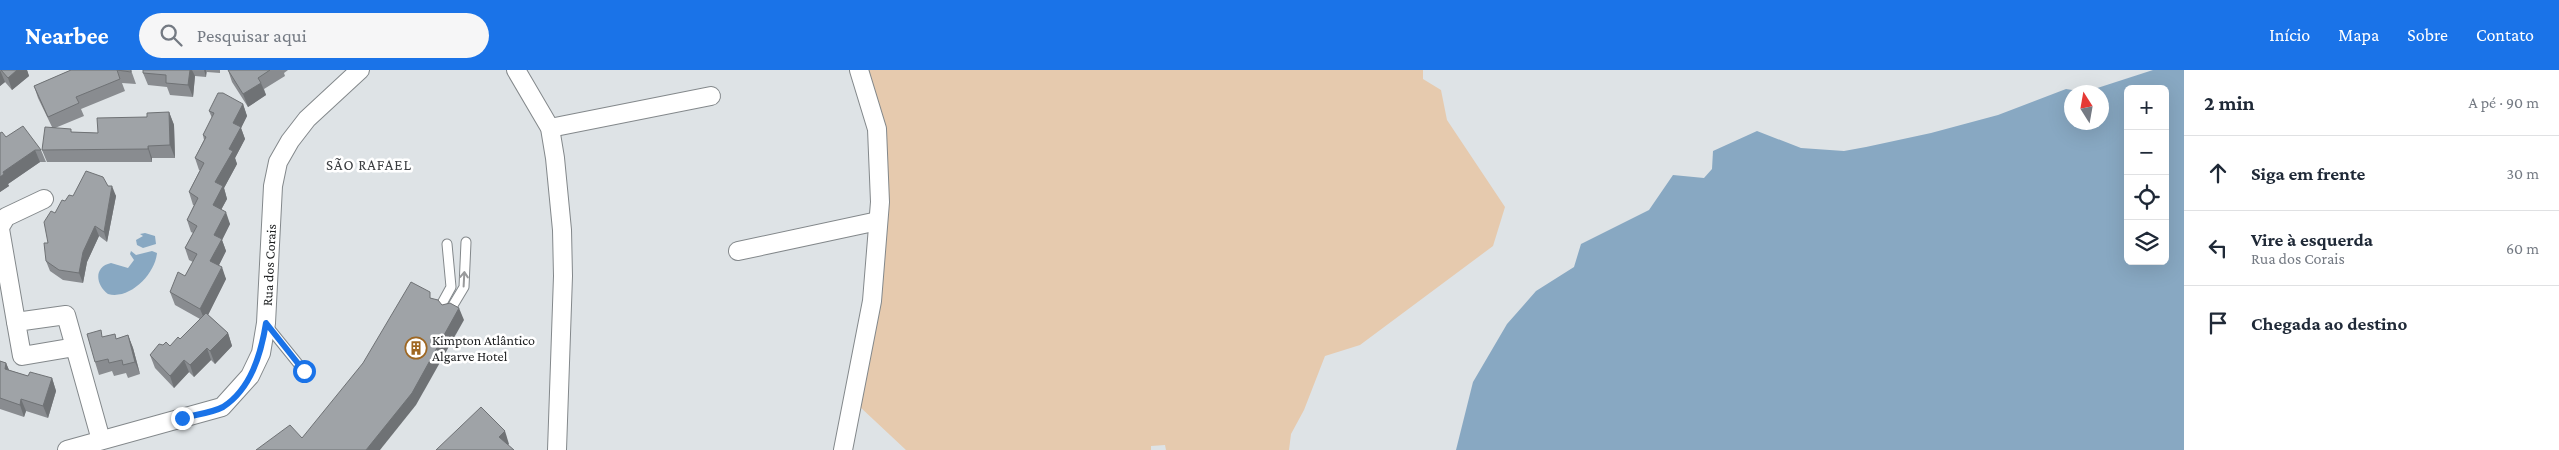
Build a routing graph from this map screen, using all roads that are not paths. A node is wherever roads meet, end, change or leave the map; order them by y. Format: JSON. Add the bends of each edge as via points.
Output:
{"nodes":[{"id":1,"x":360,"y":70,"type":"edge"},
{"id":2,"x":516,"y":70,"type":"edge"},
{"id":3,"x":859,"y":70,"type":"edge"},
{"id":4,"x":711,"y":96,"type":"dead end"},
{"id":5,"x":550,"y":128,"type":"junction"},
{"id":6,"x":44,"y":199,"type":"dead end"},
{"id":7,"x":878,"y":220,"type":"junction"},
{"id":8,"x":0,"y":228,"type":"edge"},
{"id":9,"x":466,"y":242,"type":"dead end"},
{"id":10,"x":447,"y":244,"type":"dead end"},
{"id":11,"x":738,"y":251,"type":"dead end"},
{"id":12,"x":440,"y":307,"type":"edge"},
{"id":13,"x":449,"y":312,"type":"edge"},
{"id":14,"x":16,"y":322,"type":"junction"},
{"id":15,"x":266,"y":323,"type":"junction"},
{"id":16,"x":75,"y":347,"type":"junction"},
{"id":17,"x":304,"y":371,"type":"dead end"},
{"id":18,"x":100,"y":440,"type":"junction"},
{"id":19,"x":67,"y":450,"type":"edge"},
{"id":20,"x":557,"y":450,"type":"edge"},
{"id":21,"x":843,"y":450,"type":"edge"}],
"edges":[{"from":1,"to":15,"type":"street","name":"Rua dos Corais","via":[[307,119],[278,162],[273,186]]},
{"from":2,"to":5,"type":"street"},
{"from":3,"to":7,"type":"street","via":[[877,129]]},
{"from":4,"to":5,"type":"street"},
{"from":5,"to":20,"type":"street","via":[[562,230]]},
{"from":6,"to":8,"type":"street","via":[[6,217]]},
{"from":7,"to":11,"type":"street"},
{"from":7,"to":21,"type":"street","via":[[878,254],[872,300]]},
{"from":8,"to":14,"type":"street"},
{"from":13,"to":9,"type":"lane","one_way":true,"via":[[464,287]]},
{"from":10,"to":12,"type":"lane","via":[[451,287]]},
{"from":14,"to":16,"type":"street","via":[[66,315]]},
{"from":14,"to":16,"type":"street","via":[[22,356]]},
{"from":15,"to":17,"type":"lane"},
{"from":15,"to":18,"type":"street","name":"Rua dos Corais","via":[[261,353],[250,376],[222,407]]},
{"from":16,"to":18,"type":"street"},
{"from":18,"to":19,"type":"street","name":"Rua dos Corais"}]}
